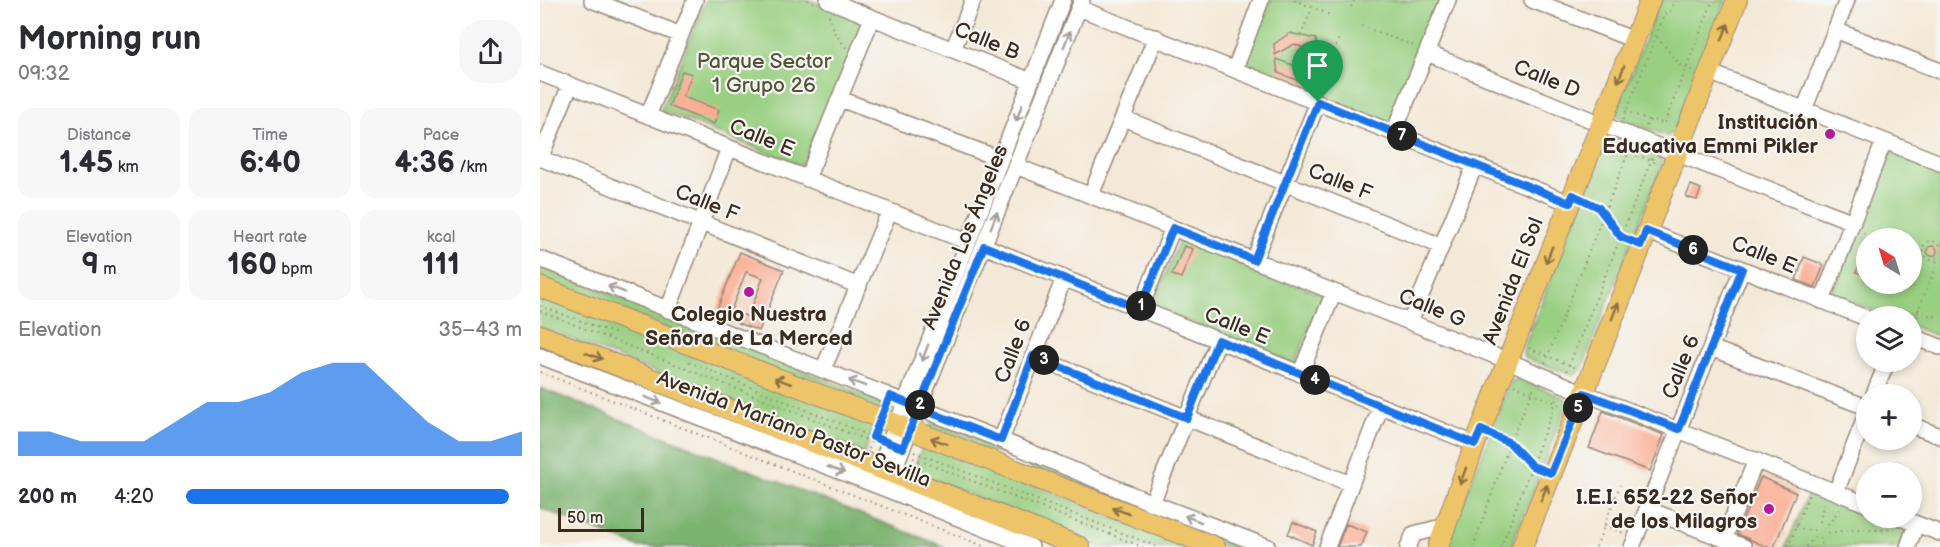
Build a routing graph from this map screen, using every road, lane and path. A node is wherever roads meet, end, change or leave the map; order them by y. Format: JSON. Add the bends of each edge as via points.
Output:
{"nodes":[{"id":1,"x":592,"y":0,"type":"edge"},
{"id":2,"x":695,"y":0,"type":"edge"},
{"id":3,"x":807,"y":0,"type":"edge"},
{"id":4,"x":973,"y":0,"type":"edge"},
{"id":5,"x":1063,"y":0,"type":"edge"},
{"id":6,"x":1261,"y":0,"type":"edge"},
{"id":7,"x":1294,"y":0,"type":"edge"},
{"id":8,"x":1354,"y":0,"type":"edge"},
{"id":9,"x":1448,"y":0,"type":"edge"},
{"id":10,"x":1535,"y":0,"type":"edge"},
{"id":11,"x":1650,"y":0,"type":"edge"},
{"id":12,"x":1675,"y":0,"type":"edge"},
{"id":13,"x":1713,"y":0,"type":"edge"},
{"id":14,"x":1737,"y":0,"type":"edge"},
{"id":15,"x":1847,"y":0,"type":"edge"},
{"id":16,"x":1081,"y":4,"type":"edge"},
{"id":17,"x":826,"y":5,"type":"edge"},
{"id":18,"x":1312,"y":7,"type":"junction"},
{"id":19,"x":1351,"y":7,"type":"dead end"},
{"id":20,"x":1333,"y":16,"type":"dead end"},
{"id":21,"x":872,"y":18,"type":"junction"},
{"id":22,"x":1361,"y":26,"type":"dead end"},
{"id":23,"x":1835,"y":30,"type":"junction"},
{"id":24,"x":681,"y":35,"type":"junction"},
{"id":25,"x":1340,"y":35,"type":"dead end"},
{"id":26,"x":1643,"y":35,"type":"junction"},
{"id":27,"x":1301,"y":36,"type":"dead end"},
{"id":28,"x":1156,"y":37,"type":"junction"},
{"id":29,"x":953,"y":50,"type":"junction"},
{"id":30,"x":850,"y":52,"type":"dead end"},
{"id":31,"x":1427,"y":52,"type":"junction"},
{"id":32,"x":1687,"y":68,"type":"junction"},
{"id":33,"x":1235,"y":69,"type":"junction"},
{"id":34,"x":1940,"y":71,"type":"edge"},
{"id":35,"x":540,"y":73,"type":"edge"},
{"id":36,"x":1708,"y":74,"type":"junction"},
{"id":37,"x":1031,"y":81,"type":"junction"},
{"id":38,"x":570,"y":85,"type":"junction"},
{"id":39,"x":840,"y":99,"type":"junction"},
{"id":40,"x":1316,"y":101,"type":"junction"},
{"id":41,"x":1618,"y":108,"type":"junction"},
{"id":42,"x":1804,"y":110,"type":"junction"},
{"id":43,"x":648,"y":116,"type":"junction"},
{"id":44,"x":1123,"y":118,"type":"junction"},
{"id":45,"x":1650,"y":120,"type":"junction"},
{"id":46,"x":1598,"y":131,"type":"junction"},
{"id":47,"x":1394,"y":132,"type":"junction"},
{"id":48,"x":1684,"y":133,"type":"junction"},
{"id":49,"x":1637,"y":138,"type":"junction"},
{"id":50,"x":1884,"y":141,"type":"junction"},
{"id":51,"x":729,"y":148,"type":"junction"},
{"id":52,"x":1628,"y":151,"type":"junction"},
{"id":53,"x":540,"y":159,"type":"edge"},
{"id":54,"x":1000,"y":159,"type":"junction"},
{"id":55,"x":1651,"y":161,"type":"junction"},
{"id":56,"x":1674,"y":161,"type":"junction"},
{"id":57,"x":1940,"y":163,"type":"edge"},
{"id":58,"x":1475,"y":165,"type":"junction"},
{"id":59,"x":1016,"y":166,"type":"junction"},
{"id":60,"x":807,"y":179,"type":"junction"},
{"id":61,"x":1285,"y":183,"type":"junction"},
{"id":62,"x":1091,"y":195,"type":"junction"},
{"id":63,"x":1571,"y":199,"type":"junction"},
{"id":64,"x":889,"y":212,"type":"junction"},
{"id":65,"x":1604,"y":214,"type":"junction"},
{"id":66,"x":700,"y":222,"type":"junction"},
{"id":67,"x":1855,"y":227,"type":"junction"},
{"id":68,"x":1173,"y":228,"type":"junction"},
{"id":69,"x":1621,"y":237,"type":"junction"},
{"id":70,"x":1643,"y":238,"type":"junction"},
{"id":71,"x":968,"y":242,"type":"junction"},
{"id":72,"x":1940,"y":245,"type":"edge"},
{"id":73,"x":984,"y":246,"type":"junction"},
{"id":74,"x":1442,"y":246,"type":"junction"},
{"id":75,"x":1923,"y":255,"type":"joint"},
{"id":76,"x":1940,"y":256,"type":"edge"},
{"id":77,"x":540,"y":259,"type":"edge"},
{"id":78,"x":1936,"y":259,"type":"junction"},
{"id":79,"x":1254,"y":260,"type":"junction"},
{"id":80,"x":1742,"y":269,"type":"junction"},
{"id":81,"x":1064,"y":278,"type":"junction"},
{"id":82,"x":859,"y":286,"type":"junction"},
{"id":83,"x":540,"y":287,"type":"edge"},
{"id":84,"x":1334,"y":292,"type":"junction"},
{"id":85,"x":1822,"y":301,"type":"junction"},
{"id":86,"x":540,"y":306,"type":"edge"},
{"id":87,"x":1919,"y":306,"type":"edge"},
{"id":88,"x":1140,"y":309,"type":"junction"},
{"id":89,"x":668,"y":310,"type":"junction"},
{"id":90,"x":540,"y":311,"type":"edge"},
{"id":91,"x":1922,"y":312,"type":"edge"},
{"id":92,"x":1856,"y":314,"type":"edge"},
{"id":93,"x":1940,"y":317,"type":"edge"},
{"id":94,"x":1410,"y":322,"type":"junction"},
{"id":95,"x":540,"y":335,"type":"edge"},
{"id":96,"x":623,"y":337,"type":"dead end"},
{"id":97,"x":1218,"y":340,"type":"junction"},
{"id":98,"x":1922,"y":340,"type":"edge"},
{"id":99,"x":1515,"y":342,"type":"junction"},
{"id":100,"x":1940,"y":347,"type":"edge"},
{"id":101,"x":1711,"y":348,"type":"junction"},
{"id":102,"x":540,"y":356,"type":"edge"},
{"id":103,"x":1033,"y":356,"type":"junction"},
{"id":104,"x":1548,"y":356,"type":"junction"},
{"id":105,"x":683,"y":360,"type":"dead end"},
{"id":106,"x":1569,"y":364,"type":"junction"},
{"id":107,"x":823,"y":370,"type":"junction"},
{"id":108,"x":1504,"y":370,"type":"junction"},
{"id":109,"x":540,"y":372,"type":"edge"},
{"id":110,"x":1300,"y":374,"type":"junction"},
{"id":111,"x":1592,"y":374,"type":"junction"},
{"id":112,"x":1540,"y":375,"type":"junction"},
{"id":113,"x":1531,"y":393,"type":"junction"},
{"id":114,"x":1556,"y":403,"type":"junction"},
{"id":115,"x":1580,"y":403,"type":"junction"},
{"id":116,"x":1856,"y":404,"type":"edge"},
{"id":117,"x":912,"y":405,"type":"junction"},
{"id":118,"x":1381,"y":406,"type":"junction"},
{"id":119,"x":1187,"y":418,"type":"junction"},
{"id":120,"x":1679,"y":429,"type":"junction"},
{"id":121,"x":1922,"y":429,"type":"edge"},
{"id":122,"x":1940,"y":436,"type":"edge"},
{"id":123,"x":873,"y":437,"type":"junction"},
{"id":124,"x":1478,"y":437,"type":"junction"},
{"id":125,"x":895,"y":438,"type":"junction"},
{"id":126,"x":1001,"y":440,"type":"junction"},
{"id":127,"x":1856,"y":441,"type":"edge"},
{"id":128,"x":872,"y":442,"type":"junction"},
{"id":129,"x":1510,"y":443,"type":"junction"},
{"id":130,"x":1756,"y":460,"type":"junction"},
{"id":131,"x":1532,"y":466,"type":"junction"},
{"id":132,"x":1551,"y":473,"type":"junction"},
{"id":133,"x":875,"y":475,"type":"junction"},
{"id":134,"x":1814,"y":483,"type":"junction"},
{"id":135,"x":1351,"y":484,"type":"junction"},
{"id":136,"x":1620,"y":485,"type":"dead end"},
{"id":137,"x":851,"y":494,"type":"junction"},
{"id":138,"x":1834,"y":498,"type":"junction"},
{"id":139,"x":1856,"y":502,"type":"edge"},
{"id":140,"x":1152,"y":503,"type":"junction"},
{"id":141,"x":1647,"y":509,"type":"junction"},
{"id":142,"x":1820,"y":522,"type":"dead end"},
{"id":143,"x":1828,"y":525,"type":"dead end"},
{"id":144,"x":1446,"y":526,"type":"junction"},
{"id":145,"x":1604,"y":526,"type":"junction"},
{"id":146,"x":1796,"y":526,"type":"junction"},
{"id":147,"x":1922,"y":526,"type":"edge"},
{"id":148,"x":1857,"y":528,"type":"edge"},
{"id":149,"x":1857,"y":528,"type":"edge"},
{"id":150,"x":1890,"y":528,"type":"edge"},
{"id":151,"x":1915,"y":528,"type":"edge"},
{"id":152,"x":1814,"y":530,"type":"dead end"},
{"id":153,"x":1828,"y":533,"type":"dead end"},
{"id":154,"x":1940,"y":533,"type":"edge"},
{"id":155,"x":1816,"y":535,"type":"dead end"},
{"id":156,"x":1820,"y":537,"type":"dead end"},
{"id":157,"x":1724,"y":539,"type":"junction"},
{"id":158,"x":1634,"y":542,"type":"edge"},
{"id":159,"x":986,"y":547,"type":"edge"},
{"id":160,"x":1031,"y":547,"type":"edge"},
{"id":161,"x":1080,"y":547,"type":"edge"},
{"id":162,"x":1143,"y":547,"type":"edge"},
{"id":163,"x":1158,"y":547,"type":"edge"},
{"id":164,"x":1215,"y":547,"type":"edge"},
{"id":165,"x":1268,"y":547,"type":"edge"},
{"id":166,"x":1327,"y":547,"type":"edge"},
{"id":167,"x":1408,"y":547,"type":"edge"},
{"id":168,"x":1438,"y":547,"type":"edge"},
{"id":169,"x":1473,"y":547,"type":"edge"},
{"id":170,"x":1501,"y":547,"type":"edge"},
{"id":171,"x":1522,"y":547,"type":"edge"},
{"id":172,"x":1596,"y":547,"type":"edge"},
{"id":173,"x":1744,"y":547,"type":"edge"},
{"id":174,"x":1788,"y":547,"type":"edge"},
{"id":175,"x":1806,"y":547,"type":"edge"},
{"id":176,"x":1822,"y":547,"type":"edge"},
{"id":177,"x":1908,"y":547,"type":"edge"}],
"edges":[{"from":1,"to":24,"type":"street"},
{"from":2,"to":24,"type":"street"},
{"from":3,"to":17,"type":"path"},
{"from":4,"to":29,"type":"street"},
{"from":5,"to":37,"type":"street","name":"Avenida Los Ángeles"},
{"from":6,"to":33,"type":"street"},
{"from":7,"to":18,"type":"path"},
{"from":8,"to":19,"type":"path"},
{"from":9,"to":31,"type":"street"},
{"from":10,"to":26,"type":"street"},
{"from":11,"to":26,"type":"main road","name":"Avenida El Sol"},
{"from":12,"to":26,"type":"path","via":[[1670,11]]},
{"from":13,"to":32,"type":"path"},
{"from":36,"to":14,"type":"main road","one_way":true},
{"from":15,"to":23,"type":"street"},
{"from":16,"to":28,"type":"street"},
{"from":59,"to":16,"type":"street","name":"Avenida Los Ángeles","one_way":true},
{"from":17,"to":21,"type":"street","name":"Calle B"},
{"from":17,"to":30,"type":"path","via":[[835,33]]},
{"from":18,"to":20,"type":"path"},
{"from":18,"to":27,"type":"path"},
{"from":21,"to":29,"type":"street","name":"Calle B"},
{"from":21,"to":39,"type":"street"},
{"from":22,"to":31,"type":"path"},
{"from":23,"to":34,"type":"street"},
{"from":23,"to":42,"type":"street"},
{"from":24,"to":43,"type":"street"},
{"from":25,"to":40,"type":"path"},
{"from":26,"to":32,"type":"path"},
{"from":26,"to":41,"type":"main road","name":"Avenida El Sol","one_way":true},
{"from":26,"to":41,"type":"path"},
{"from":28,"to":33,"type":"street"},
{"from":28,"to":44,"type":"street"},
{"from":29,"to":37,"type":"street","name":"Calle B"},
{"from":31,"to":46,"type":"street","name":"Calle D"},
{"from":31,"to":47,"type":"street"},
{"from":32,"to":36,"type":"path"},
{"from":32,"to":45,"type":"path","via":[[1665,124]]},
{"from":33,"to":40,"type":"street"},
{"from":35,"to":38,"type":"street","name":"Calle E"},
{"from":36,"to":42,"type":"street"},
{"from":36,"to":48,"type":"main road"},
{"from":37,"to":54,"type":"street","name":"Avenida Los Ángeles","one_way":true},
{"from":38,"to":43,"type":"street","name":"Calle E"},
{"from":38,"to":53,"type":"street"},
{"from":39,"to":54,"type":"street"},
{"from":39,"to":60,"type":"street"},
{"from":40,"to":47,"type":"street"},
{"from":40,"to":61,"type":"street"},
{"from":41,"to":45,"type":"path"},
{"from":41,"to":46,"type":"main road","name":"Avenida El Sol"},
{"from":42,"to":50,"type":"street"},
{"from":43,"to":51,"type":"street","name":"Calle E"},
{"from":44,"to":61,"type":"street","name":"Calle F"},
{"from":44,"to":62,"type":"street"},
{"from":45,"to":48,"type":"path"},
{"from":45,"to":49,"type":"path"},
{"from":46,"to":49,"type":"street","name":"Calle D"},
{"from":46,"to":52,"type":"path"},
{"from":46,"to":63,"type":"main road","name":"Avenida El Sol"},
{"from":47,"to":58,"type":"street"},
{"from":48,"to":56,"type":"main road"},
{"from":49,"to":52,"type":"path"},
{"from":49,"to":56,"type":"street","name":"Calle D"},
{"from":50,"to":57,"type":"street"},
{"from":50,"to":67,"type":"street"},
{"from":51,"to":60,"type":"street","name":"Calle E"},
{"from":51,"to":66,"type":"street"},
{"from":52,"to":55,"type":"path"},
{"from":52,"to":65,"type":"path"},
{"from":53,"to":66,"type":"street","name":"Calle F"},
{"from":54,"to":71,"type":"street","name":"Avenida Los Ángeles"},
{"from":55,"to":56,"type":"path"},
{"from":55,"to":69,"type":"path"},
{"from":56,"to":67,"type":"street","name":"Calle D"},
{"from":56,"to":70,"type":"main road"},
{"from":58,"to":63,"type":"street"},
{"from":58,"to":74,"type":"street"},
{"from":59,"to":62,"type":"street","name":"Calle G"},
{"from":73,"to":59,"type":"street","name":"Avenida Los Ángeles","one_way":true},
{"from":60,"to":64,"type":"street","name":"Calle E"},
{"from":61,"to":74,"type":"street","name":"Calle F"},
{"from":61,"to":79,"type":"street"},
{"from":62,"to":68,"type":"street","name":"Calle G"},
{"from":63,"to":65,"type":"path","via":[[1598,207]]},
{"from":63,"to":99,"type":"main road","name":"Avenida El Sol","one_way":true},
{"from":64,"to":71,"type":"street","name":"Calle E"},
{"from":64,"to":82,"type":"street"},
{"from":65,"to":69,"type":"path"},
{"from":65,"to":104,"type":"path"},
{"from":66,"to":82,"type":"street","name":"Calle F"},
{"from":66,"to":89,"type":"street"},
{"from":67,"to":85,"type":"street"},
{"from":68,"to":79,"type":"street","name":"Calle G"},
{"from":68,"to":88,"type":"street"},
{"from":69,"to":70,"type":"path"},
{"from":69,"to":106,"type":"path"},
{"from":70,"to":80,"type":"street","name":"Calle E"},
{"from":111,"to":70,"type":"main road","one_way":true},
{"from":71,"to":117,"type":"street","name":"Avenida Los Ángeles","one_way":true},
{"from":72,"to":75,"type":"path","via":[[1928,241],[1922,248]]},
{"from":73,"to":81,"type":"street","name":"Calle E"},
{"from":73,"to":117,"type":"street","name":"Avenida Los Ángeles"},
{"from":74,"to":94,"type":"street"},
{"from":75,"to":78,"type":"path"},
{"from":76,"to":78,"type":"path"},
{"from":89,"to":77,"type":"street","one_way":true},
{"from":78,"to":87,"type":"path"},
{"from":79,"to":84,"type":"street","name":"Calle G"},
{"from":80,"to":85,"type":"street","name":"Calle E"},
{"from":80,"to":101,"type":"street","name":"Calle 6"},
{"from":81,"to":88,"type":"street","name":"Calle E"},
{"from":81,"to":103,"type":"street","name":"Calle 6"},
{"from":82,"to":107,"type":"street"},
{"from":125,"to":83,"type":"main road","name":"Avenida Mariano Pastor Sevilla","one_way":true},
{"from":84,"to":94,"type":"street","name":"Calle G"},
{"from":84,"to":110,"type":"street"},
{"from":85,"to":92,"type":"street","name":"Calle E"},
{"from":86,"to":96,"type":"path"},
{"from":88,"to":97,"type":"street","name":"Calle E"},
{"from":89,"to":107,"type":"street"},
{"from":90,"to":128,"type":"path"},
{"from":91,"to":93,"type":"path"},
{"from":94,"to":108,"type":"street","name":"Calle G"},
{"from":95,"to":133,"type":"main road","name":"Avenida Mariano Pastor Sevilla","one_way":true},
{"from":97,"to":110,"type":"street","name":"Calle E"},
{"from":97,"to":119,"type":"street"},
{"from":98,"to":100,"type":"street"},
{"from":99,"to":104,"type":"path"},
{"from":99,"to":108,"type":"main road","name":"Avenida El Sol"},
{"from":101,"to":116,"type":"street"},
{"from":101,"to":120,"type":"street","name":"Calle 6"},
{"from":102,"to":133,"type":"street","name":"Avenida Mariano Pastor Sevilla","one_way":true},
{"from":103,"to":119,"type":"street"},
{"from":103,"to":126,"type":"street","name":"Calle 6"},
{"from":104,"to":106,"type":"path"},
{"from":104,"to":112,"type":"path"},
{"from":105,"to":123,"type":"path"},
{"from":106,"to":111,"type":"path"},
{"from":117,"to":107,"type":"street","one_way":true},
{"from":108,"to":112,"type":"street","name":"Calle G"},
{"from":108,"to":113,"type":"path"},
{"from":108,"to":124,"type":"main road","name":"Avenida El Sol"},
{"from":109,"to":137,"type":"path"},
{"from":110,"to":118,"type":"street","name":"Calle E"},
{"from":111,"to":115,"type":"main road"},
{"from":112,"to":113,"type":"path"},
{"from":112,"to":115,"type":"street","name":"Calle G"},
{"from":113,"to":114,"type":"path"},
{"from":113,"to":129,"type":"path"},
{"from":114,"to":115,"type":"path"},
{"from":114,"to":131,"type":"path"},
{"from":115,"to":120,"type":"street","name":"Calle G"},
{"from":115,"to":132,"type":"main road"},
{"from":117,"to":125,"type":"street","name":"Avenida Los Ángeles"},
{"from":117,"to":126,"type":"street"},
{"from":118,"to":124,"type":"street","name":"Calle E"},
{"from":118,"to":135,"type":"street"},
{"from":119,"to":135,"type":"street"},
{"from":119,"to":140,"type":"street"},
{"from":120,"to":130,"type":"street","name":"Calle G"},
{"from":120,"to":141,"type":"street","name":"Calle 6"},
{"from":121,"to":122,"type":"street"},
{"from":123,"to":125,"type":"path"},
{"from":123,"to":125,"type":"path"},
{"from":123,"to":128,"type":"path"},
{"from":124,"to":129,"type":"path"},
{"from":124,"to":144,"type":"main road","name":"Avenida El Sol","one_way":true},
{"from":125,"to":128,"type":"path"},
{"from":125,"to":133,"type":"street","name":"Avenida Los Ángeles"},
{"from":125,"to":162,"type":"path"},
{"from":125,"to":163,"type":"path"},
{"from":164,"to":125,"type":"main road","name":"Avenida Mariano Pastor Sevilla","one_way":true},
{"from":126,"to":140,"type":"street"},
{"from":127,"to":138,"type":"street"},
{"from":128,"to":133,"type":"path"},
{"from":129,"to":131,"type":"path"},
{"from":129,"to":169,"type":"path"},
{"from":130,"to":134,"type":"street","name":"Calle G"},
{"from":130,"to":157,"type":"street"},
{"from":131,"to":132,"type":"path"},
{"from":131,"to":170,"type":"path"},
{"from":171,"to":132,"type":"main road","one_way":true},
{"from":133,"to":137,"type":"path"},
{"from":133,"to":160,"type":"street","name":"Avenida Mariano Pastor Sevilla"},
{"from":133,"to":161,"type":"main road","name":"Avenida Mariano Pastor Sevilla"},
{"from":134,"to":138,"type":"street","name":"Calle G"},
{"from":134,"to":146,"type":"path"},
{"from":135,"to":166,"type":"street"},
{"from":136,"to":145,"type":"path"},
{"from":137,"to":159,"type":"path"},
{"from":138,"to":139,"type":"street","name":"Calle G"},
{"from":138,"to":142,"type":"path"},
{"from":138,"to":143,"type":"path"},
{"from":165,"to":140,"type":"street","one_way":true},
{"from":141,"to":157,"type":"street"},
{"from":141,"to":158,"type":"street","name":"Calle 6"},
{"from":144,"to":167,"type":"street","via":[[1414,534]]},
{"from":144,"to":168,"type":"main road","name":"Avenida El Sol"},
{"from":145,"to":158,"type":"path"},
{"from":145,"to":172,"type":"path"},
{"from":146,"to":152,"type":"path"},
{"from":146,"to":174,"type":"path"},
{"from":147,"to":154,"type":"street"},
{"from":148,"to":153,"type":"path"},
{"from":149,"to":150,"type":"path"},
{"from":151,"to":177,"type":"street"},
{"from":155,"to":175,"type":"path"},
{"from":156,"to":176,"type":"path"},
{"from":157,"to":173,"type":"street"}]}
